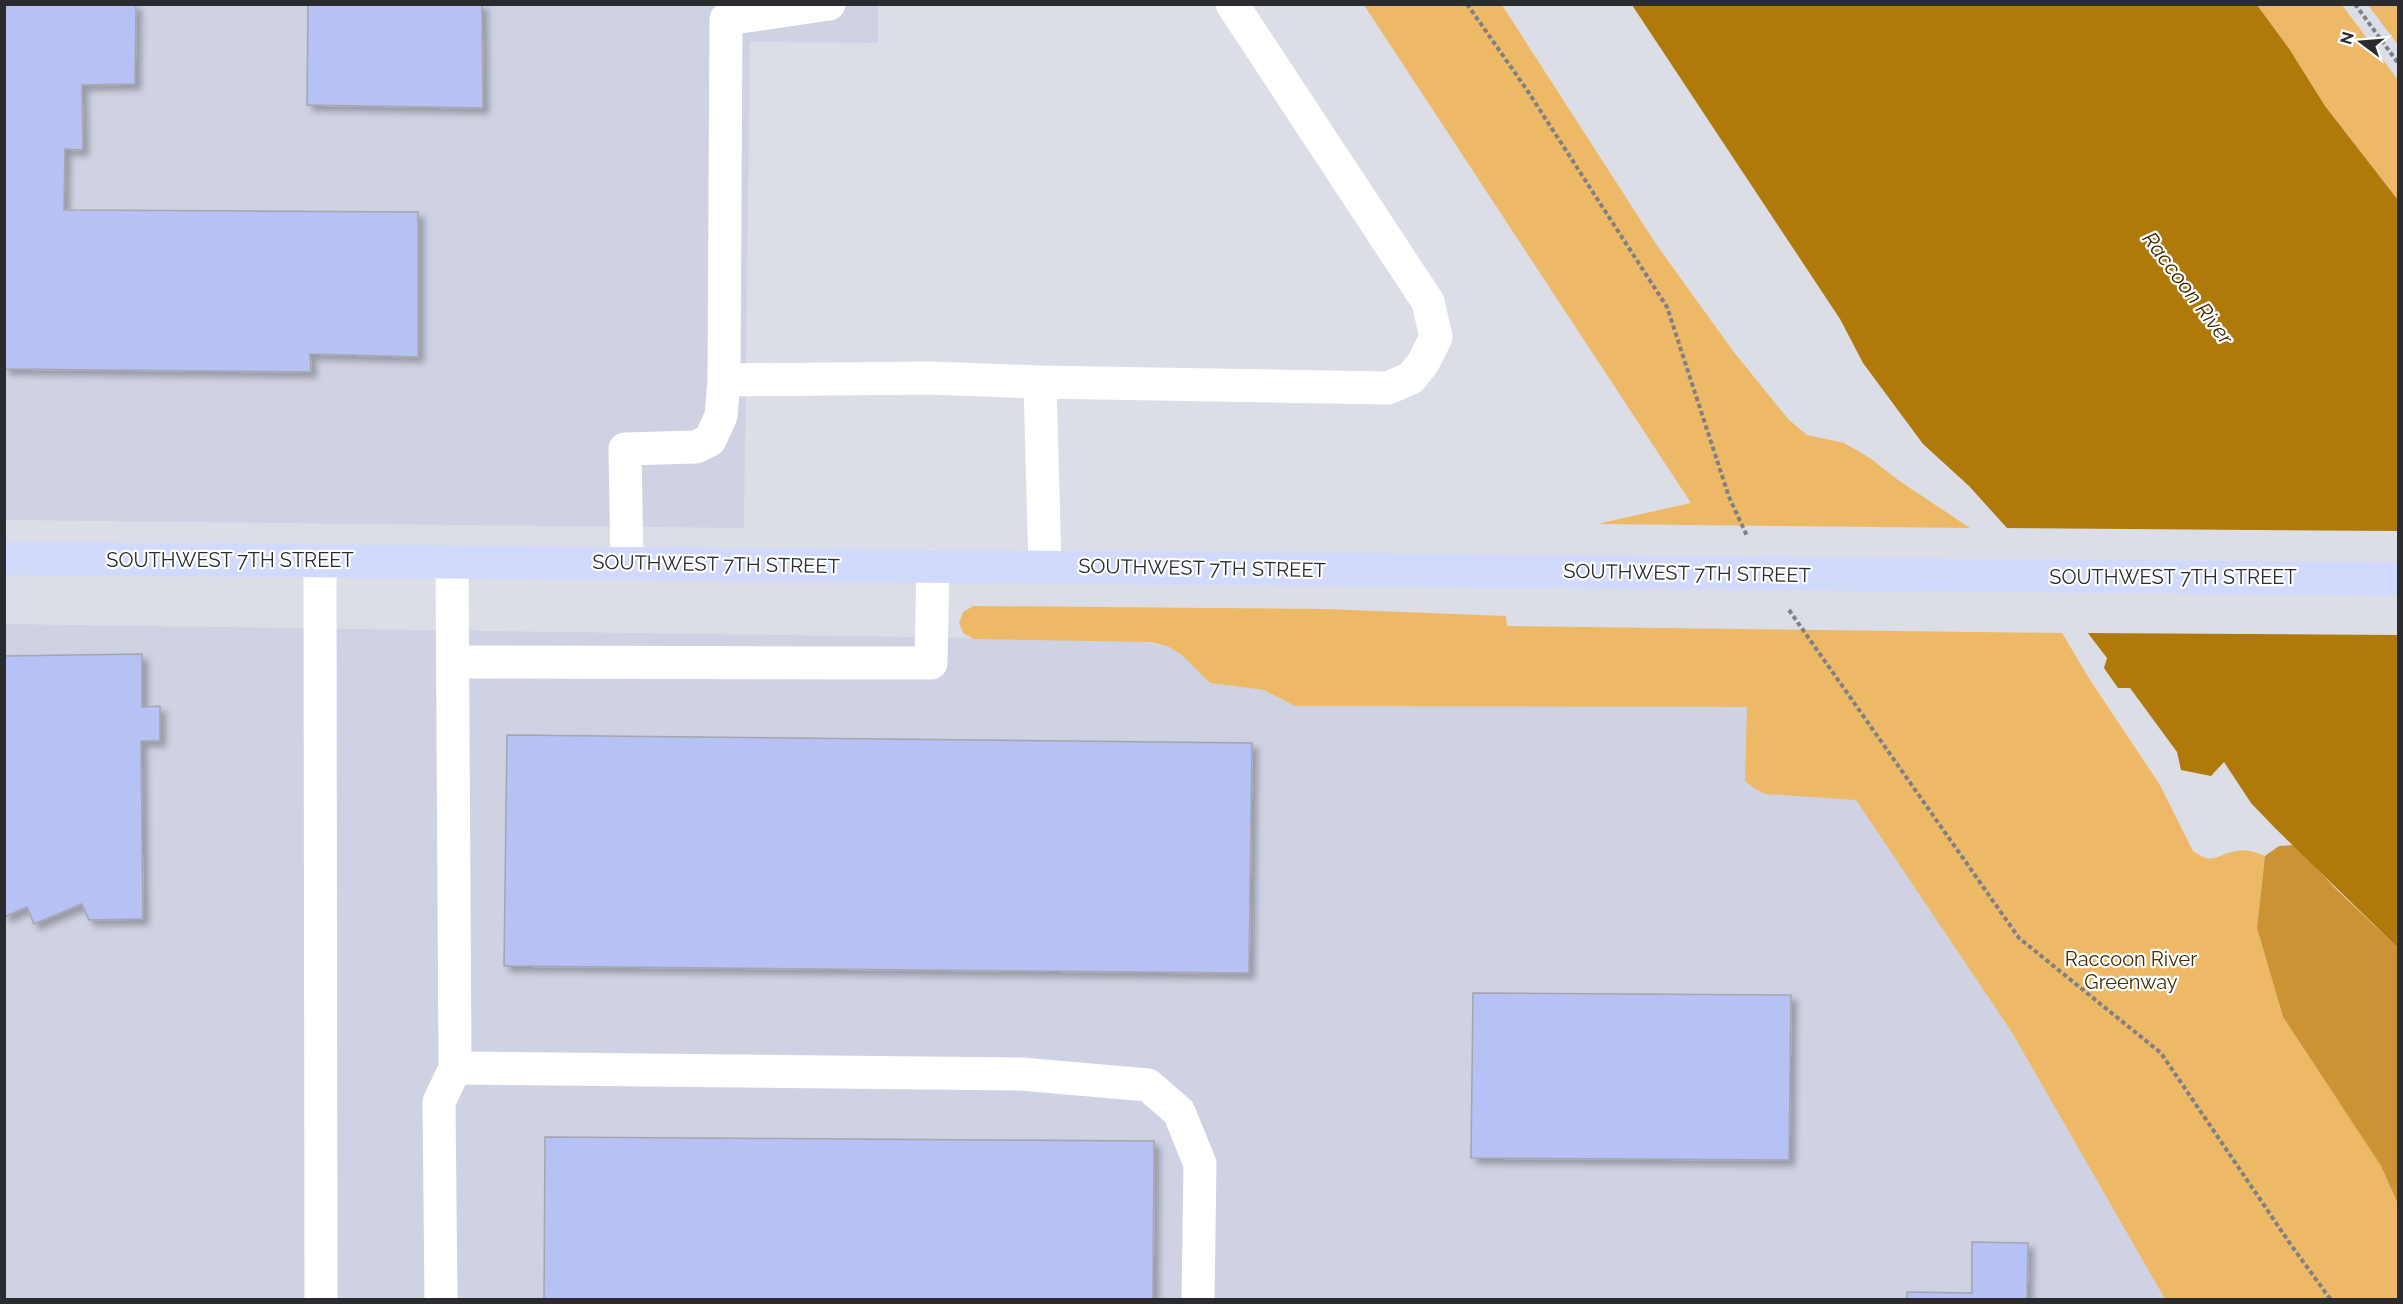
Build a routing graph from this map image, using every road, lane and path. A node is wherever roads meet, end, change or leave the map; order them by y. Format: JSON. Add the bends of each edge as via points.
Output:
{"nodes":[{"id":1,"x":830,"y":4,"type":"edge"},
{"id":2,"x":1232,"y":4,"type":"edge"},
{"id":3,"x":1467,"y":4,"type":"edge"},
{"id":4,"x":2355,"y":4,"type":"edge"},
{"id":5,"x":2398,"y":63,"type":"edge"},
{"id":6,"x":724,"y":380,"type":"junction"},
{"id":7,"x":1040,"y":382,"type":"junction"},
{"id":8,"x":1750,"y":540,"type":"dead end"},
{"id":9,"x":4,"y":558,"type":"edge"},
{"id":10,"x":320,"y":561,"type":"junction"},
{"id":11,"x":452,"y":562,"type":"junction"},
{"id":12,"x":627,"y":563,"type":"junction"},
{"id":13,"x":933,"y":566,"type":"junction"},
{"id":14,"x":1045,"y":567,"type":"junction"},
{"id":15,"x":2398,"y":579,"type":"edge"},
{"id":16,"x":1784,"y":603,"type":"dead end"},
{"id":17,"x":453,"y":662,"type":"junction"},
{"id":18,"x":455,"y":1068,"type":"junction"},
{"id":19,"x":321,"y":1299,"type":"edge"},
{"id":20,"x":441,"y":1299,"type":"edge"},
{"id":21,"x":1198,"y":1299,"type":"edge"},
{"id":22,"x":2331,"y":1299,"type":"edge"}],
"edges":[{"from":1,"to":6,"type":"lane","via":[[726,19]]},
{"from":2,"to":7,"type":"lane","via":[[1428,302],[1436,337],[1423,363],[1411,378],[1388,387]]},
{"from":3,"to":8,"type":"path","via":[[1667,307],[1729,497]]},
{"from":4,"to":5,"type":"path"},
{"from":6,"to":7,"type":"lane","via":[[929,378]]},
{"from":6,"to":12,"type":"lane","via":[[721,416],[710,440],[696,447],[624,449]]},
{"from":7,"to":14,"type":"lane"},
{"from":9,"to":10,"type":"main road","name":"SOUTHWEST 7TH STREET"},
{"from":10,"to":11,"type":"main road","name":"SOUTHWEST 7TH STREET"},
{"from":10,"to":19,"type":"lane"},
{"from":11,"to":12,"type":"main road","name":"SOUTHWEST 7TH STREET"},
{"from":11,"to":17,"type":"lane"},
{"from":12,"to":13,"type":"main road","name":"SOUTHWEST 7TH STREET"},
{"from":13,"to":14,"type":"main road","name":"SOUTHWEST 7TH STREET"},
{"from":13,"to":17,"type":"lane","via":[[931,663]]},
{"from":14,"to":15,"type":"main road","name":"SOUTHWEST 7TH STREET"},
{"from":16,"to":22,"type":"path","via":[[2019,938],[2161,1053]]},
{"from":17,"to":18,"type":"lane"},
{"from":18,"to":20,"type":"lane","via":[[439,1102]]},
{"from":18,"to":21,"type":"lane","via":[[1021,1074],[1148,1085],[1179,1112],[1200,1164]]}]}
